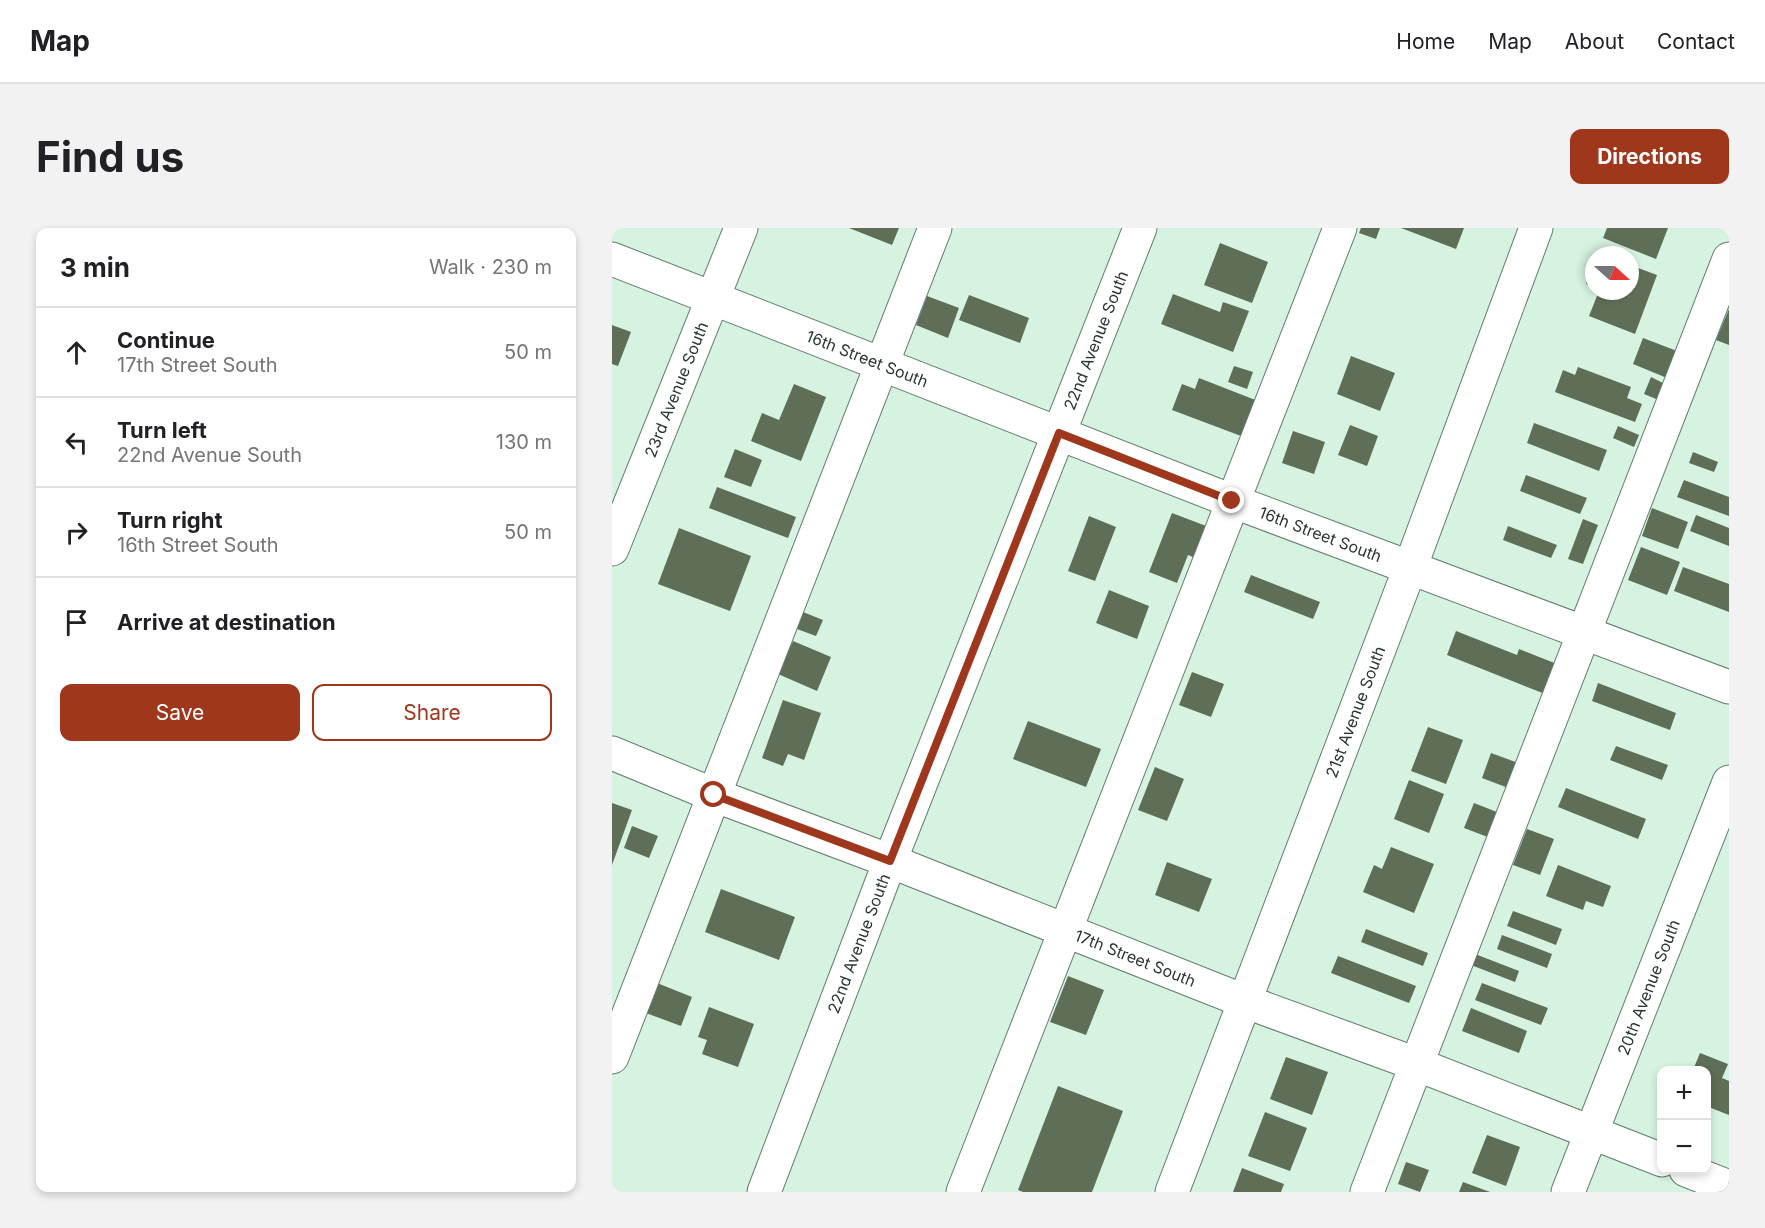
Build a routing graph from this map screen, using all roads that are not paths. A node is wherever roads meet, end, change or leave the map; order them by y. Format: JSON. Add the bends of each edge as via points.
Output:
{"nodes":[{"id":1,"x":741,"y":228,"type":"edge"},
{"id":2,"x":935,"y":228,"type":"edge"},
{"id":3,"x":1140,"y":228,"type":"edge"},
{"id":4,"x":1340,"y":228,"type":"edge"},
{"id":5,"x":1536,"y":228,"type":"edge"},
{"id":6,"x":612,"y":259,"type":"edge"},
{"id":7,"x":1729,"y":259,"type":"edge"},
{"id":8,"x":712,"y":298,"type":"junction"},
{"id":9,"x":881,"y":365,"type":"junction"},
{"id":10,"x":1059,"y":433,"type":"junction"},
{"id":11,"x":1232,"y":501,"type":"junction"},
{"id":12,"x":612,"y":549,"type":"edge"},
{"id":13,"x":1410,"y":568,"type":"junction"},
{"id":14,"x":1585,"y":632,"type":"junction"},
{"id":15,"x":1729,"y":687,"type":"edge"},
{"id":16,"x":612,"y":753,"type":"edge"},
{"id":17,"x":1729,"y":782,"type":"edge"},
{"id":18,"x":714,"y":795,"type":"junction"},
{"id":19,"x":890,"y":861,"type":"junction"},
{"id":20,"x":1067,"y":930,"type":"junction"},
{"id":21,"x":1244,"y":1000,"type":"junction"},
{"id":22,"x":612,"y":1057,"type":"edge"},
{"id":23,"x":1416,"y":1064,"type":"junction"},
{"id":24,"x":1591,"y":1131,"type":"junction"},
{"id":25,"x":1657,"y":1158,"type":"edge"},
{"id":26,"x":1696,"y":1174,"type":"edge"},
{"id":27,"x":1729,"y":1187,"type":"edge"},
{"id":28,"x":764,"y":1192,"type":"edge"},
{"id":29,"x":963,"y":1192,"type":"edge"},
{"id":30,"x":1172,"y":1192,"type":"edge"},
{"id":31,"x":1367,"y":1192,"type":"edge"},
{"id":32,"x":1568,"y":1192,"type":"edge"}],
"edges":[{"from":1,"to":8,"type":"street","name":"23rd Avenue South"},
{"from":2,"to":9,"type":"street"},
{"from":3,"to":10,"type":"street","name":"22nd Avenue South"},
{"from":4,"to":11,"type":"street"},
{"from":5,"to":13,"type":"street","name":"21st Avenue South"},
{"from":6,"to":8,"type":"street","name":"16th Street South"},
{"from":7,"to":14,"type":"street"},
{"from":8,"to":9,"type":"street","name":"16th Street South"},
{"from":8,"to":12,"type":"street","name":"23rd Avenue South"},
{"from":9,"to":10,"type":"street","name":"16th Street South"},
{"from":9,"to":18,"type":"street"},
{"from":10,"to":11,"type":"street","name":"16th Street South"},
{"from":10,"to":19,"type":"street","name":"22nd Avenue South"},
{"from":11,"to":13,"type":"street","name":"16th Street South"},
{"from":11,"to":20,"type":"street"},
{"from":13,"to":14,"type":"street","name":"16th Street South"},
{"from":13,"to":21,"type":"street","name":"21st Avenue South"},
{"from":14,"to":15,"type":"street","name":"16th Street South"},
{"from":14,"to":23,"type":"street"},
{"from":16,"to":18,"type":"street","name":"17th Street South"},
{"from":17,"to":24,"type":"street","name":"20th Avenue South"},
{"from":18,"to":19,"type":"street","name":"17th Street South"},
{"from":18,"to":22,"type":"street"},
{"from":19,"to":20,"type":"street","name":"17th Street South"},
{"from":19,"to":28,"type":"street","name":"22nd Avenue South"},
{"from":20,"to":21,"type":"street","name":"17th Street South"},
{"from":20,"to":29,"type":"street"},
{"from":21,"to":23,"type":"street","name":"17th Street South"},
{"from":21,"to":30,"type":"street","name":"21st Avenue South"},
{"from":23,"to":24,"type":"street","name":"17th Street South"},
{"from":23,"to":31,"type":"street"},
{"from":24,"to":25,"type":"street","name":"17th Street South"},
{"from":24,"to":32,"type":"street","name":"20th Avenue South"},
{"from":26,"to":27,"type":"street"}]}
